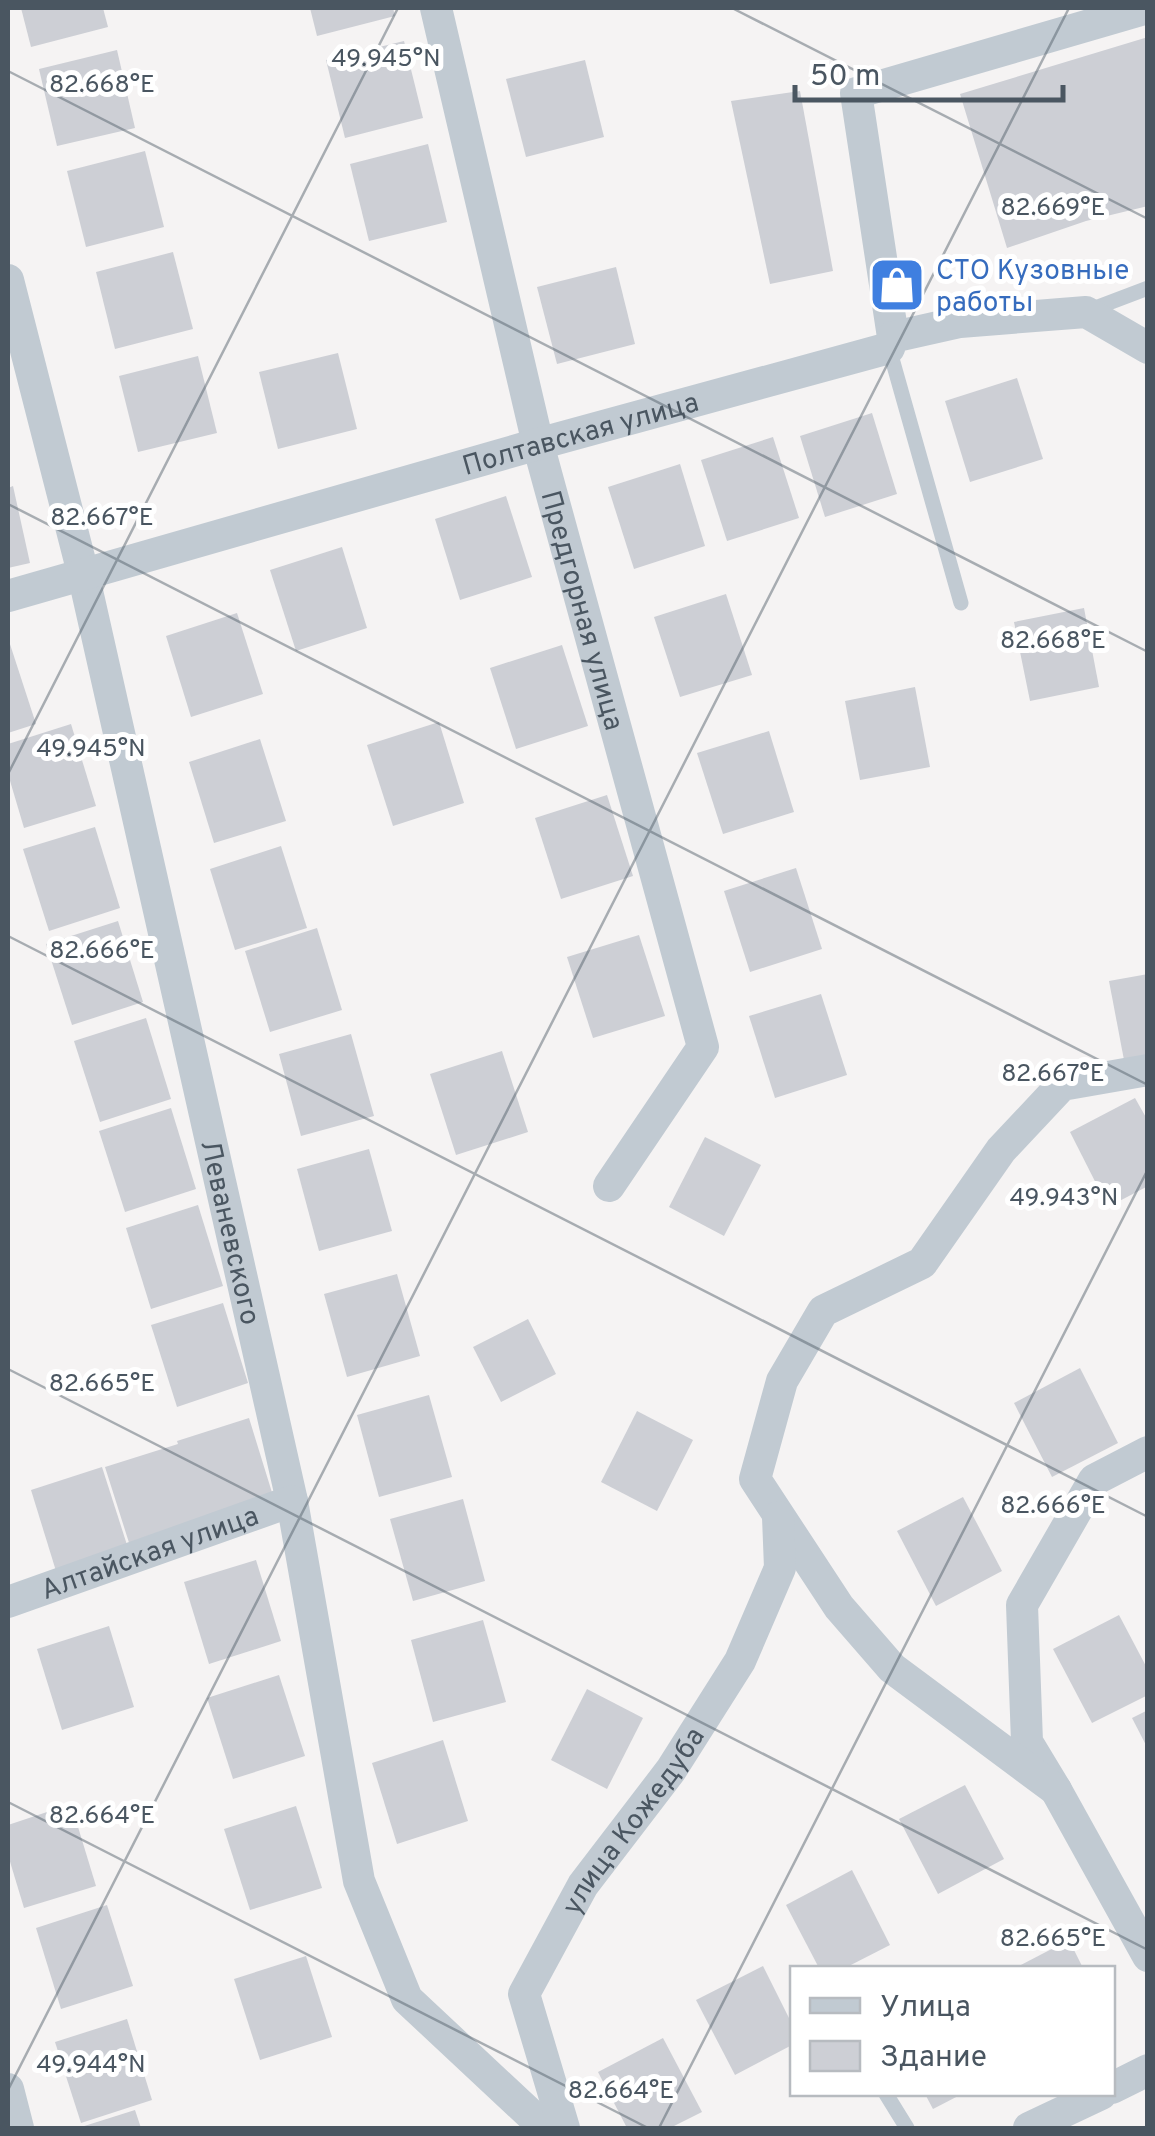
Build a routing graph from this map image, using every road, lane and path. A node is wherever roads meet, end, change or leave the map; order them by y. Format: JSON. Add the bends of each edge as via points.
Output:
{"nodes":[{"id":1,"x":1148,"y":8,"type":"edge"},
{"id":2,"x":442,"y":10,"type":"edge"},
{"id":3,"x":8,"y":280,"type":"edge"},
{"id":4,"x":1148,"y":288,"type":"edge"},
{"id":5,"x":1086,"y":312,"type":"junction"},
{"id":6,"x":891,"y":343,"type":"junction"},
{"id":7,"x":1148,"y":348,"type":"edge"},
{"id":8,"x":538,"y":444,"type":"junction"},
{"id":9,"x":83,"y":573,"type":"junction"},
{"id":10,"x":8,"y":596,"type":"edge"},
{"id":11,"x":961,"y":604,"type":"dead end"},
{"id":12,"x":1148,"y":1070,"type":"edge"},
{"id":13,"x":608,"y":1186,"type":"dead end"},
{"id":14,"x":1148,"y":1452,"type":"edge"},
{"id":15,"x":292,"y":1501,"type":"junction"},
{"id":16,"x":778,"y":1515,"type":"junction"},
{"id":17,"x":8,"y":1602,"type":"edge"},
{"id":18,"x":1056,"y":1790,"type":"junction"},
{"id":19,"x":1148,"y":1956,"type":"edge"},
{"id":20,"x":1148,"y":2070,"type":"edge"},
{"id":21,"x":1115,"y":2086,"type":"edge"},
{"id":22,"x":8,"y":2089,"type":"edge"},
{"id":23,"x":887,"y":2096,"type":"edge"},
{"id":24,"x":1096,"y":2096,"type":"edge"},
{"id":25,"x":18,"y":2128,"type":"edge"},
{"id":26,"x":545,"y":2128,"type":"edge"},
{"id":27,"x":564,"y":2128,"type":"edge"},
{"id":28,"x":907,"y":2128,"type":"edge"},
{"id":29,"x":1029,"y":2128,"type":"edge"}],
"edges":[{"from":1,"to":6,"type":"street","via":[[856,92]]},
{"from":2,"to":8,"type":"street","name":"Предгорная улица"},
{"from":3,"to":9,"type":"street","name":"Леваневского"},
{"from":4,"to":5,"type":"lane"},
{"from":5,"to":6,"type":"street","name":"Полтавская улица","via":[[960,322]]},
{"from":5,"to":7,"type":"street"},
{"from":6,"to":8,"type":"street","name":"Полтавская улица"},
{"from":6,"to":11,"type":"lane"},
{"from":8,"to":9,"type":"street","name":"Полтавская улица"},
{"from":8,"to":13,"type":"street","name":"Предгорная улица","via":[[702,1048]]},
{"from":9,"to":10,"type":"street","name":"Полтавская улица"},
{"from":9,"to":15,"type":"street","name":"Леваневского"},
{"from":12,"to":16,"type":"street","name":"улица Кожедуба","via":[[1062,1085],[1001,1150],[922,1264],[822,1311],[782,1380],[755,1479]]},
{"from":14,"to":18,"type":"street","name":"улица Кожедуба","via":[[1094,1480],[1022,1604],[1027,1742]]},
{"from":15,"to":17,"type":"street","name":"Алтайская улица"},
{"from":15,"to":26,"type":"street","name":"Леваневского","via":[[359,1881],[372,1915],[407,1999]]},
{"from":16,"to":18,"type":"street","name":"улица Кожедуба","via":[[839,1607],[892,1668]]},
{"from":16,"to":27,"type":"street","name":"улица Кожедуба","via":[[780,1568],[740,1661],[671,1770],[584,1885],[524,1994]]},
{"from":18,"to":19,"type":"street","name":"улица Кожедуба"},
{"from":20,"to":21,"type":"street"},
{"from":22,"to":25,"type":"street"},
{"from":23,"to":28,"type":"lane"},
{"from":24,"to":29,"type":"street"}]}
